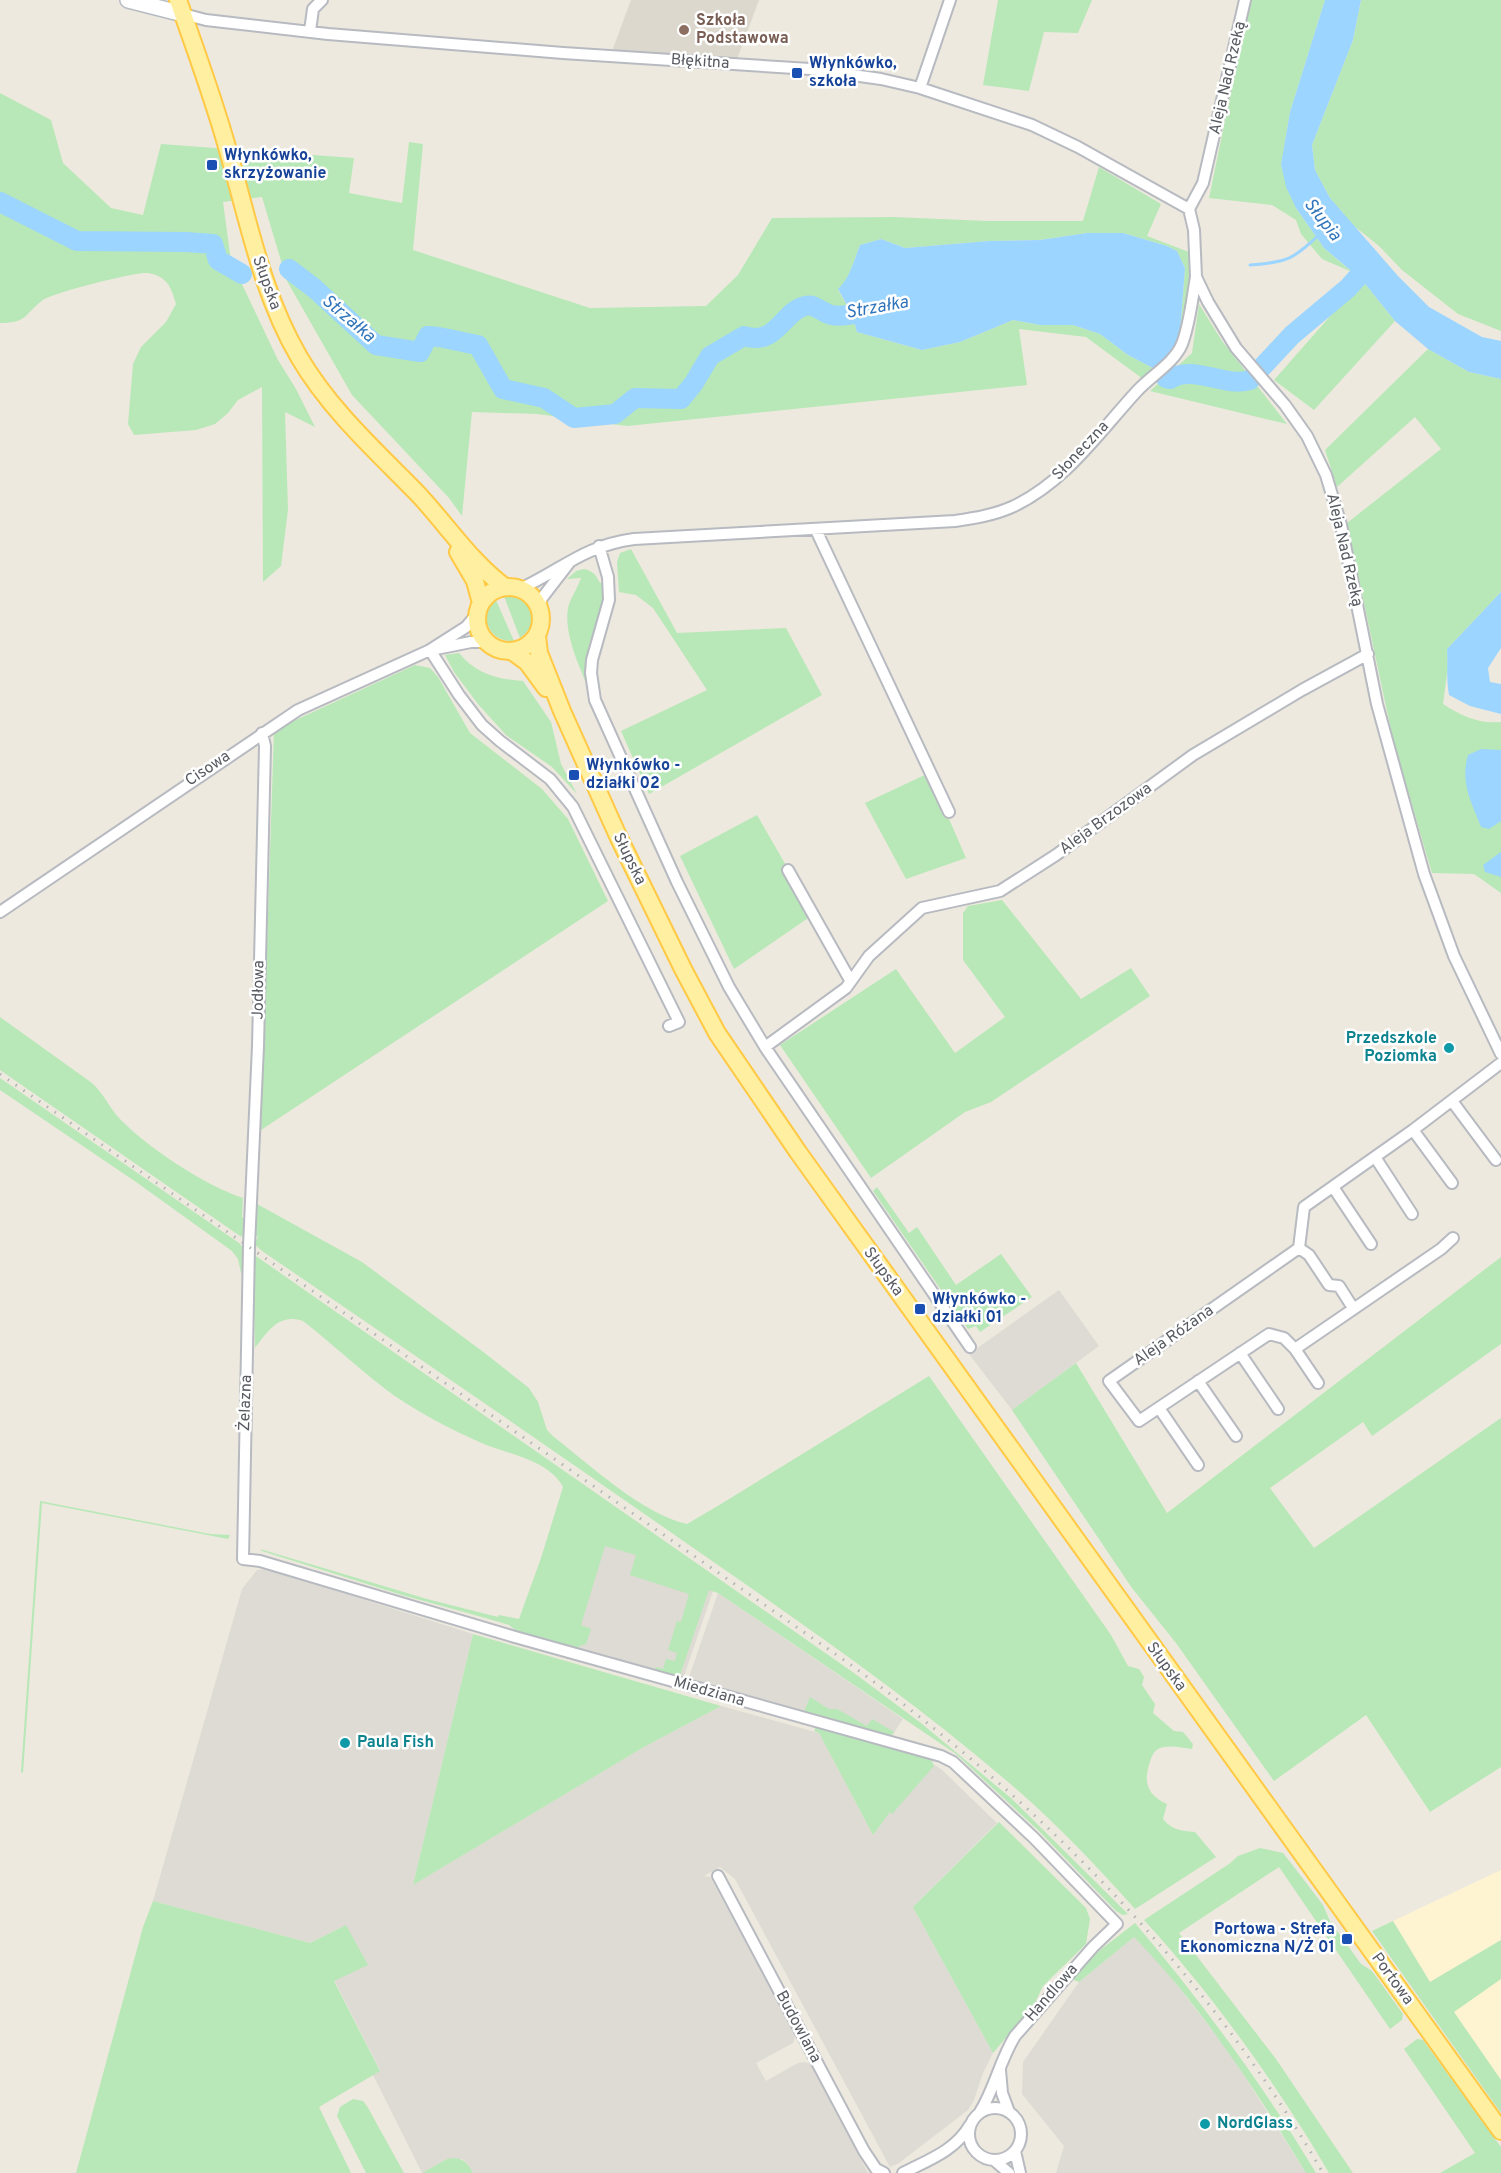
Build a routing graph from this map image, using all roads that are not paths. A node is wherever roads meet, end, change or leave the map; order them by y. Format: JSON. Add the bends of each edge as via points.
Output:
{"nodes":[{"id":1,"x":128,"y":0,"type":"edge"},
{"id":2,"x":322,"y":0,"type":"edge"},
{"id":3,"x":950,"y":0,"type":"edge"},
{"id":4,"x":1245,"y":0,"type":"edge"},
{"id":5,"x":181,"y":7,"type":"edge"},
{"id":6,"x":310,"y":32,"type":"junction"},
{"id":7,"x":920,"y":88,"type":"junction"},
{"id":8,"x":1189,"y":209,"type":"junction"},
{"id":9,"x":1196,"y":277,"type":"junction"},
{"id":10,"x":440,"y":520,"type":"junction"},
{"id":11,"x":816,"y":530,"type":"junction"},
{"id":12,"x":599,"y":546,"type":"junction"},
{"id":13,"x":572,"y":558,"type":"junction"},
{"id":14,"x":512,"y":588,"type":"junction"},
{"id":15,"x":539,"y":606,"type":"junction"},
{"id":16,"x":479,"y":609,"type":"junction"},
{"id":17,"x":537,"y":636,"type":"junction"},
{"id":18,"x":486,"y":642,"type":"junction"},
{"id":19,"x":430,"y":650,"type":"junction"},
{"id":20,"x":513,"y":651,"type":"junction"},
{"id":21,"x":1368,"y":654,"type":"junction"},
{"id":22,"x":562,"y":711,"type":"junction"},
{"id":23,"x":262,"y":733,"type":"junction"},
{"id":24,"x":950,"y":812,"type":"dead end"},
{"id":25,"x":788,"y":870,"type":"dead end"},
{"id":26,"x":0,"y":912,"type":"edge"},
{"id":27,"x":850,"y":980,"type":"junction"},
{"id":28,"x":669,"y":1026,"type":"dead end"},
{"id":29,"x":765,"y":1047,"type":"junction"},
{"id":30,"x":1501,"y":1054,"type":"edge"},
{"id":31,"x":1501,"y":1063,"type":"edge"},
{"id":32,"x":1452,"y":1101,"type":"junction"},
{"id":33,"x":1413,"y":1130,"type":"junction"},
{"id":34,"x":1375,"y":1157,"type":"junction"},
{"id":35,"x":1496,"y":1160,"type":"dead end"},
{"id":36,"x":1452,"y":1183,"type":"dead end"},
{"id":37,"x":1333,"y":1187,"type":"junction"},
{"id":38,"x":1412,"y":1214,"type":"dead end"},
{"id":39,"x":1453,"y":1238,"type":"dead end"},
{"id":40,"x":1371,"y":1244,"type":"dead end"},
{"id":41,"x":249,"y":1246,"type":"joint"},
{"id":42,"x":1299,"y":1248,"type":"junction"},
{"id":43,"x":1353,"y":1308,"type":"junction"},
{"id":44,"x":970,"y":1347,"type":"dead end"},
{"id":45,"x":1294,"y":1349,"type":"junction"},
{"id":46,"x":1240,"y":1353,"type":"junction"},
{"id":47,"x":1198,"y":1381,"type":"junction"},
{"id":48,"x":1318,"y":1383,"type":"dead end"},
{"id":49,"x":1158,"y":1408,"type":"junction"},
{"id":50,"x":1278,"y":1409,"type":"dead end"},
{"id":51,"x":1236,"y":1436,"type":"dead end"},
{"id":52,"x":1198,"y":1465,"type":"dead end"},
{"id":53,"x":243,"y":1559,"type":"joint"},
{"id":54,"x":1261,"y":1798,"type":"joint"},
{"id":55,"x":718,"y":1876,"type":"dead end"},
{"id":56,"x":1117,"y":1924,"type":"joint"},
{"id":57,"x":1000,"y":2070,"type":"junction"},
{"id":58,"x":980,"y":2112,"type":"junction"},
{"id":59,"x":1009,"y":2112,"type":"junction"},
{"id":60,"x":971,"y":2124,"type":"junction"},
{"id":61,"x":1501,"y":2131,"type":"edge"},
{"id":62,"x":946,"y":2151,"type":"junction"},
{"id":63,"x":1015,"y":2151,"type":"junction"},
{"id":64,"x":977,"y":2153,"type":"junction"},
{"id":65,"x":995,"y":2160,"type":"junction"},
{"id":66,"x":884,"y":2173,"type":"edge"},
{"id":67,"x":903,"y":2173,"type":"edge"},
{"id":68,"x":1009,"y":2173,"type":"edge"},
{"id":69,"x":1020,"y":2173,"type":"edge"}],
"edges":[{"from":1,"to":5,"type":"street"},
{"from":2,"to":6,"type":"street","via":[[313,9]]},
{"from":3,"to":7,"type":"street"},
{"from":4,"to":8,"type":"street","name":"Aleja Nad Rzeką","via":[[1203,183]]},
{"from":5,"to":6,"type":"street","name":"Błękitna","via":[[206,20]]},
{"from":5,"to":10,"type":"main road","name":"Słupska","via":[[227,145],[262,276],[290,340],[331,402]]},
{"from":6,"to":7,"type":"street","name":"Błękitna","via":[[810,69]]},
{"from":7,"to":8,"type":"street","name":"Błękitna","via":[[1032,125]]},
{"from":8,"to":9,"type":"street","name":"Aleja Nad Rzeką"},
{"from":9,"to":11,"type":"street","name":"Słoneczna","via":[[1182,345],[1173,358],[1049,485],[1013,507],[985,517]]},
{"from":9,"to":21,"type":"street","name":"Aleja Nad Rzeką","via":[[1221,326],[1307,436],[1326,475],[1341,525]]},
{"from":10,"to":14,"type":"main road","name":"Słupska","via":[[486,573]]},
{"from":10,"to":16,"type":"main road","name":"Słupska","via":[[475,580]]},
{"from":11,"to":12,"type":"street","name":"Słoneczna","via":[[634,539]]},
{"from":11,"to":24,"type":"street"},
{"from":12,"to":13,"type":"street","name":"Słoneczna"},
{"from":12,"to":29,"type":"street","via":[[608,577],[609,600],[592,660],[592,685],[599,712],[717,965]]},
{"from":13,"to":14,"type":"street","name":"Słoneczna"},
{"from":13,"to":15,"type":"street","name":"Słoneczna"},
{"from":14,"to":15,"type":"main road","via":[[532,595]]},
{"from":14,"to":16,"type":"main road","via":[[492,591]]},
{"from":15,"to":17,"type":"main road","via":[[541,623]]},
{"from":16,"to":18,"type":"main road","via":[[478,630]]},
{"from":16,"to":19,"type":"street","name":"Cisowa","via":[[465,627]]},
{"from":17,"to":20,"type":"main road","via":[[531,644]]},
{"from":17,"to":22,"type":"main road","name":"Słupska","via":[[539,653]]},
{"from":18,"to":19,"type":"street","name":"Cisowa"},
{"from":18,"to":20,"type":"main road","via":[[497,649]]},
{"from":19,"to":23,"type":"street","name":"Cisowa","via":[[324,697]]},
{"from":19,"to":28,"type":"street","via":[[482,725],[550,779],[573,807],[679,1022]]},
{"from":20,"to":22,"type":"main road","name":"Słupska","via":[[531,666]]},
{"from":21,"to":27,"type":"street","name":"Aleja Brzozowa","via":[[1193,755],[1000,891],[922,908],[869,956]]},
{"from":21,"to":30,"type":"street","name":"Aleja Nad Rzeką","via":[[1377,704],[1424,874],[1454,956]]},
{"from":22,"to":54,"type":"main road","name":"Słupska","via":[[682,969],[717,1033],[811,1171]]},
{"from":23,"to":26,"type":"street","name":"Cisowa"},
{"from":23,"to":41,"type":"street","name":"Jodłowa","via":[[265,746],[258,1046]]},
{"from":25,"to":27,"type":"street"},
{"from":27,"to":29,"type":"street","name":"Aleja Brzozowa","via":[[836,997]]},
{"from":29,"to":44,"type":"street"},
{"from":31,"to":32,"type":"street"},
{"from":32,"to":33,"type":"street"},
{"from":32,"to":35,"type":"street"},
{"from":33,"to":34,"type":"street"},
{"from":33,"to":36,"type":"street"},
{"from":34,"to":37,"type":"street"},
{"from":34,"to":38,"type":"street"},
{"from":37,"to":40,"type":"street"},
{"from":37,"to":42,"type":"street","via":[[1304,1207]]},
{"from":39,"to":43,"type":"street"},
{"from":41,"to":53,"type":"street","name":"Żelazna"},
{"from":42,"to":43,"type":"street","via":[[1309,1255],[1329,1285],[1339,1286]]},
{"from":42,"to":49,"type":"street","name":"Aleja Różana","via":[[1109,1381],[1139,1421]]},
{"from":43,"to":45,"type":"street"},
{"from":45,"to":46,"type":"street","name":"Aleja Różana","via":[[1284,1338],[1269,1334]]},
{"from":45,"to":48,"type":"street","name":"Aleja Różana"},
{"from":46,"to":47,"type":"street","name":"Aleja Różana"},
{"from":46,"to":50,"type":"street"},
{"from":47,"to":49,"type":"street","name":"Aleja Różana"},
{"from":47,"to":51,"type":"street"},
{"from":49,"to":52,"type":"street"},
{"from":53,"to":56,"type":"street","name":"Miedziana","via":[[947,1759],[1034,1838]]},
{"from":54,"to":61,"type":"main road","name":"Portowa"},
{"from":55,"to":66,"type":"street","name":"Budowlana","via":[[864,2151],[876,2169]]},
{"from":56,"to":57,"type":"street","name":"Handlowa","via":[[1015,2036]]},
{"from":57,"to":58,"type":"street","name":"Handlowa"},
{"from":57,"to":59,"type":"street"},
{"from":58,"to":59,"type":"street","via":[[994,2108]]},
{"from":58,"to":60,"type":"street","name":"Handlowa"},
{"from":59,"to":63,"type":"street","via":[[1021,2130]]},
{"from":60,"to":62,"type":"street","name":"Handlowa"},
{"from":60,"to":64,"type":"street","via":[[969,2139]]},
{"from":62,"to":64,"type":"street"},
{"from":62,"to":67,"type":"street"},
{"from":63,"to":65,"type":"street"},
{"from":63,"to":69,"type":"street"},
{"from":64,"to":65,"type":"street"},
{"from":65,"to":68,"type":"street"}]}
